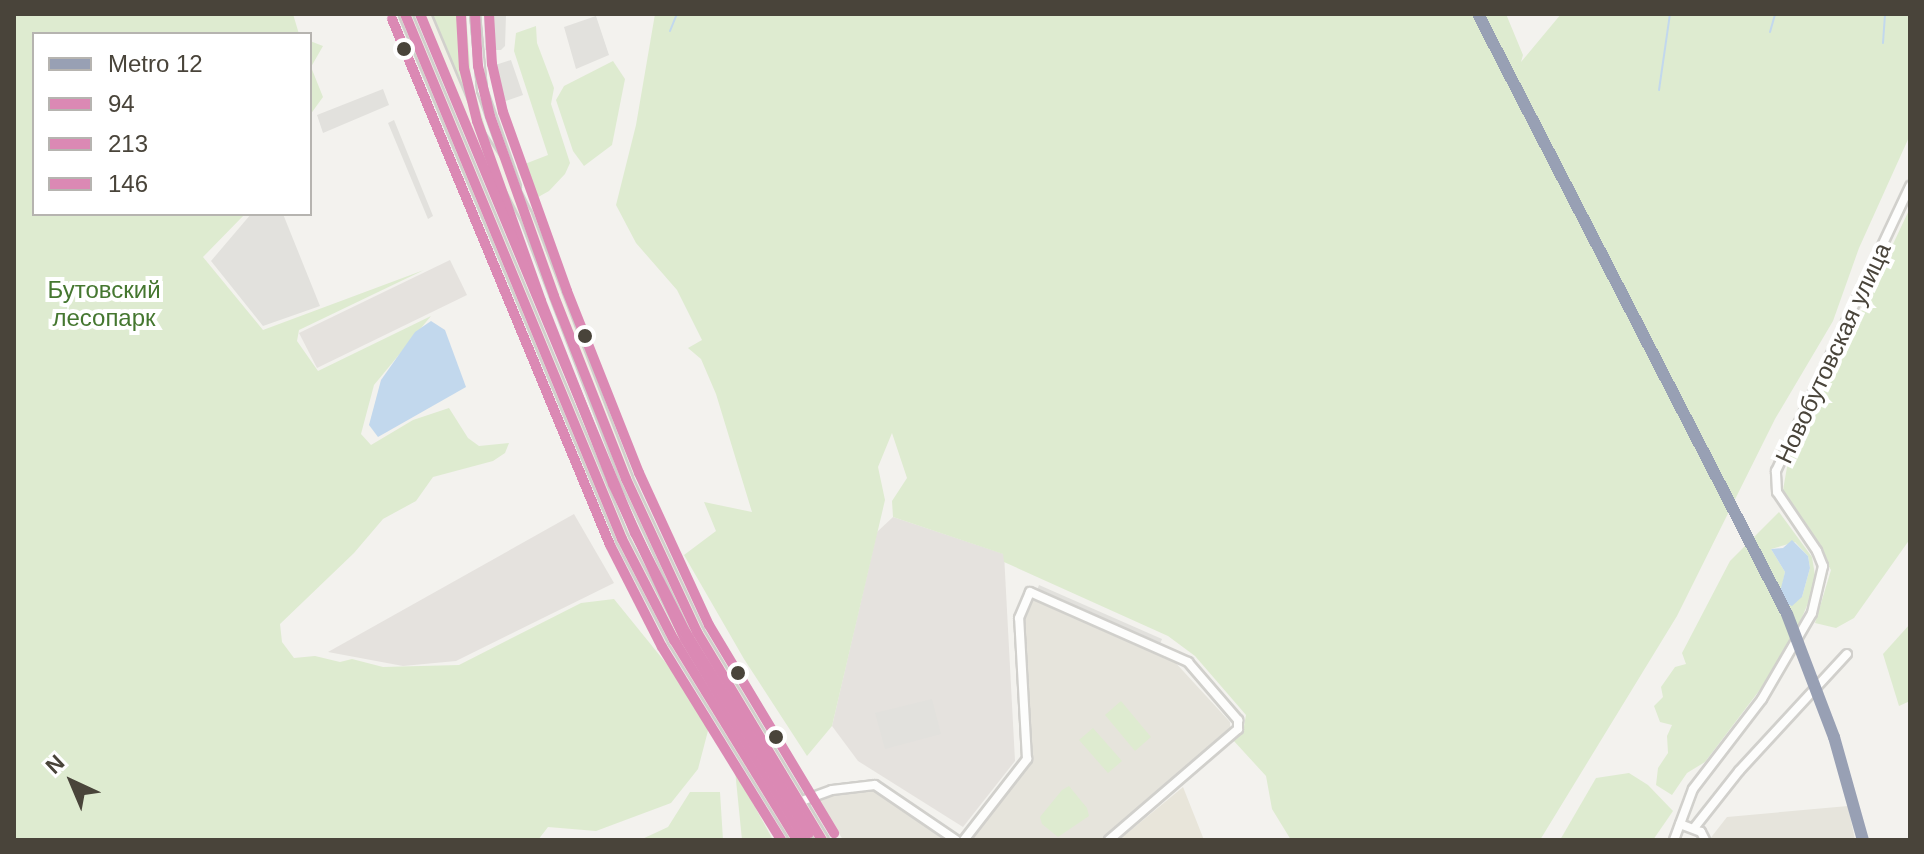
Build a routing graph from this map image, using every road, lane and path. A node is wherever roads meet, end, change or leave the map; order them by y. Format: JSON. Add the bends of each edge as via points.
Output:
{"nodes":[{"id":1,"x":405,"y":14,"type":"edge"},
{"id":2,"x":424,"y":14,"type":"edge"},
{"id":3,"x":475,"y":14,"type":"edge"},
{"id":4,"x":1910,"y":186,"type":"edge"},
{"id":5,"x":525,"y":214,"type":"junction"},
{"id":6,"x":1847,"y":654,"type":"dead end"},
{"id":7,"x":799,"y":802,"type":"junction"},
{"id":8,"x":1680,"y":824,"type":"junction"},
{"id":9,"x":1694,"y":828,"type":"junction"},
{"id":10,"x":797,"y":840,"type":"edge"},
{"id":11,"x":822,"y":840,"type":"edge"},
{"id":12,"x":956,"y":840,"type":"edge"},
{"id":13,"x":964,"y":840,"type":"edge"},
{"id":14,"x":1109,"y":840,"type":"edge"},
{"id":15,"x":1674,"y":840,"type":"edge"},
{"id":16,"x":1705,"y":840,"type":"edge"}],
"edges":[{"from":1,"to":10,"type":"main road","via":[[622,539],[674,640]]},
{"from":2,"to":5,"type":"main road","via":[[469,121]]},
{"from":3,"to":5,"type":"street","via":[[482,90]]},
{"from":4,"to":8,"type":"street","name":"Новобутовская улица","via":[[1776,471],[1777,492],[1821,559],[1823,577],[1816,600],[1762,699],[1693,789]]},
{"from":5,"to":7,"type":"main road","via":[[620,464],[665,565],[697,632]]},
{"from":6,"to":9,"type":"street"},
{"from":7,"to":11,"type":"main road"},
{"from":7,"to":12,"type":"street","via":[[832,790],[875,785]]},
{"from":8,"to":9,"type":"street"},
{"from":8,"to":15,"type":"street","name":"Новобутовская улица"},
{"from":9,"to":16,"type":"street"},
{"from":13,"to":14,"type":"street","via":[[1027,759],[1019,618],[1030,592],[1188,662],[1238,720],[1238,729]]}]}
